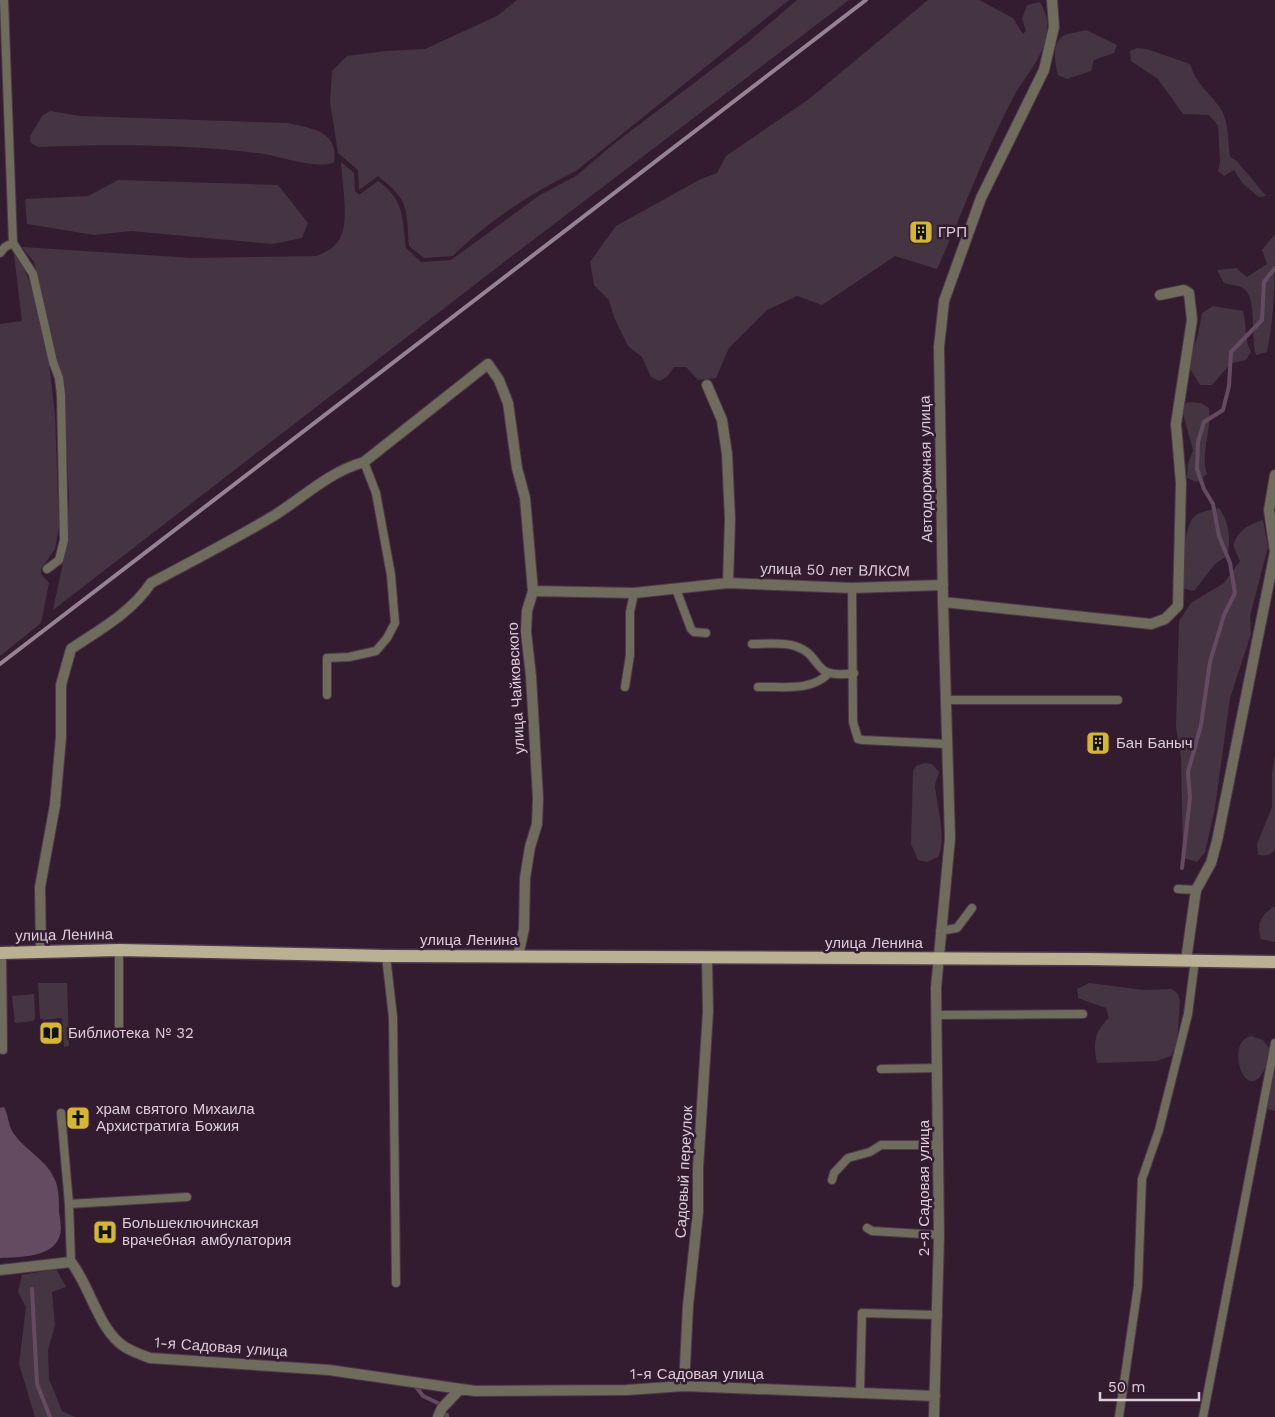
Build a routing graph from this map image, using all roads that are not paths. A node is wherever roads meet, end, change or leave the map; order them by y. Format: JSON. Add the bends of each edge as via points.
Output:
{"nodes":[{"id":1,"x":4,"y":0,"type":"edge"},
{"id":2,"x":1052,"y":0,"type":"edge"},
{"id":3,"x":14,"y":243,"type":"junction"},
{"id":4,"x":0,"y":252,"type":"edge"},
{"id":5,"x":1160,"y":295,"type":"dead end"},
{"id":6,"x":707,"y":385,"type":"dead end"},
{"id":7,"x":364,"y":462,"type":"junction"},
{"id":8,"x":1275,"y":475,"type":"edge"},
{"id":9,"x":47,"y":569,"type":"dead end"},
{"id":10,"x":728,"y":583,"type":"junction"},
{"id":11,"x":942,"y":585,"type":"junction"},
{"id":12,"x":852,"y":588,"type":"junction"},
{"id":13,"x":676,"y":589,"type":"junction"},
{"id":14,"x":533,"y":591,"type":"junction"},
{"id":15,"x":634,"y":593,"type":"junction"},
{"id":16,"x":943,"y":602,"type":"junction"},
{"id":17,"x":706,"y":633,"type":"dead end"},
{"id":18,"x":752,"y":644,"type":"dead end"},
{"id":19,"x":854,"y":673,"type":"junction"},
{"id":20,"x":828,"y":674,"type":"junction"},
{"id":21,"x":758,"y":686,"type":"dead end"},
{"id":22,"x":625,"y":687,"type":"dead end"},
{"id":23,"x":327,"y":695,"type":"dead end"},
{"id":24,"x":947,"y":700,"type":"junction"},
{"id":25,"x":1118,"y":700,"type":"dead end"},
{"id":26,"x":947,"y":744,"type":"junction"},
{"id":27,"x":1178,"y":889,"type":"dead end"},
{"id":28,"x":1196,"y":890,"type":"junction"},
{"id":29,"x":972,"y":908,"type":"dead end"},
{"id":30,"x":940,"y":931,"type":"junction"},
{"id":31,"x":41,"y":950,"type":"junction"},
{"id":32,"x":119,"y":950,"type":"junction"},
{"id":33,"x":1,"y":953,"type":"edge"},
{"id":34,"x":386,"y":956,"type":"junction"},
{"id":35,"x":518,"y":956,"type":"junction"},
{"id":36,"x":707,"y":958,"type":"junction"},
{"id":37,"x":938,"y":959,"type":"junction"},
{"id":38,"x":1190,"y":960,"type":"junction"},
{"id":39,"x":1275,"y":962,"type":"edge"},
{"id":40,"x":1083,"y":1014,"type":"dead end"},
{"id":41,"x":937,"y":1015,"type":"junction"},
{"id":42,"x":119,"y":1034,"type":"dead end"},
{"id":43,"x":1275,"y":1043,"type":"edge"},
{"id":44,"x":3,"y":1050,"type":"dead end"},
{"id":45,"x":938,"y":1068,"type":"junction"},
{"id":46,"x":881,"y":1069,"type":"dead end"},
{"id":47,"x":61,"y":1113,"type":"dead end"},
{"id":48,"x":939,"y":1145,"type":"junction"},
{"id":49,"x":832,"y":1180,"type":"dead end"},
{"id":50,"x":187,"y":1197,"type":"dead end"},
{"id":51,"x":69,"y":1204,"type":"junction"},
{"id":52,"x":867,"y":1228,"type":"dead end"},
{"id":53,"x":940,"y":1235,"type":"junction"},
{"id":54,"x":71,"y":1262,"type":"junction"},
{"id":55,"x":0,"y":1270,"type":"edge"},
{"id":56,"x":396,"y":1283,"type":"dead end"},
{"id":57,"x":938,"y":1315,"type":"junction"},
{"id":58,"x":684,"y":1386,"type":"junction"},
{"id":59,"x":460,"y":1389,"type":"junction"},
{"id":60,"x":860,"y":1391,"type":"junction"},
{"id":61,"x":935,"y":1396,"type":"junction"},
{"id":62,"x":438,"y":1417,"type":"edge"},
{"id":63,"x":934,"y":1417,"type":"edge"},
{"id":64,"x":1119,"y":1417,"type":"edge"},
{"id":65,"x":1203,"y":1417,"type":"edge"}],
"edges":[{"from":1,"to":3,"type":"lane"},
{"from":2,"to":11,"type":"street","name":"Автодорожная улица","via":[[1054,28],[1044,70],[981,198],[944,301],[939,347]]},
{"from":3,"to":4,"type":"lane"},
{"from":3,"to":9,"type":"lane","via":[[33,274],[61,395],[64,540],[59,560]]},
{"from":5,"to":16,"type":"street","via":[[1184,290],[1191,300],[1192,320],[1176,424],[1182,483],[1178,606],[1165,619],[1150,624]]},
{"from":6,"to":10,"type":"street","via":[[722,420],[727,454]]},
{"from":7,"to":14,"type":"street","name":"улица Чайковского","via":[[488,364],[508,403],[524,498]]},
{"from":7,"to":23,"type":"lane","via":[[376,493],[391,575],[395,623],[376,651],[327,658]]},
{"from":7,"to":31,"type":"street","via":[[348,467],[277,513],[151,583],[141,598],[118,618],[70,649],[61,685],[61,737],[55,806],[40,887]]},
{"from":8,"to":28,"type":"street","via":[[1269,510],[1275,552],[1217,840],[1211,863]]},
{"from":10,"to":12,"type":"street","name":"улица 50 лет ВЛКСМ"},
{"from":10,"to":13,"type":"street","name":"улица 50 лет ВЛКСМ"},
{"from":11,"to":12,"type":"street","name":"улица 50 лет ВЛКСМ"},
{"from":11,"to":16,"type":"street","name":"Автодорожная улица"},
{"from":12,"to":19,"type":"lane"},
{"from":13,"to":15,"type":"street","name":"улица 50 лет ВЛКСМ"},
{"from":13,"to":17,"type":"lane","via":[[691,629]]},
{"from":14,"to":15,"type":"street","name":"улица 50 лет ВЛКСМ"},
{"from":14,"to":35,"type":"street","name":"улица Чайковского","via":[[526,632],[532,676],[538,806],[525,878],[524,929]]},
{"from":15,"to":22,"type":"lane"},
{"from":16,"to":24,"type":"street","name":"Автодорожная улица"},
{"from":18,"to":20,"type":"lane","via":[[802,649]]},
{"from":19,"to":20,"type":"lane"},
{"from":19,"to":26,"type":"lane","via":[[853,722],[858,739]]},
{"from":20,"to":21,"type":"lane","via":[[809,686]]},
{"from":24,"to":25,"type":"lane"},
{"from":24,"to":26,"type":"street","name":"Автодорожная улица"},
{"from":26,"to":30,"type":"street","name":"Автодорожная улица","via":[[950,855]]},
{"from":27,"to":28,"type":"lane"},
{"from":28,"to":38,"type":"street"},
{"from":29,"to":30,"type":"lane","via":[[957,928]]},
{"from":30,"to":37,"type":"street","name":"Автодорожная улица"},
{"from":31,"to":32,"type":"main road","name":"улица Ленина"},
{"from":31,"to":33,"type":"main road","name":"улица Ленина"},
{"from":32,"to":34,"type":"main road","name":"улица Ленина"},
{"from":32,"to":42,"type":"lane"},
{"from":33,"to":44,"type":"lane"},
{"from":34,"to":35,"type":"main road","name":"улица Ленина"},
{"from":34,"to":56,"type":"lane","via":[[393,1017]]},
{"from":35,"to":36,"type":"main road","name":"улица Ленина"},
{"from":36,"to":37,"type":"main road","name":"улица Ленина"},
{"from":36,"to":58,"type":"street","name":"Садовый переулок","via":[[708,1012],[698,1212]]},
{"from":37,"to":38,"type":"main road","name":"улица Ленина"},
{"from":37,"to":41,"type":"street","name":"2-я Садовая улица"},
{"from":38,"to":39,"type":"main road","name":"улица Ленина"},
{"from":38,"to":64,"type":"lane","via":[[1188,1014],[1159,1130],[1142,1179],[1138,1286]]},
{"from":40,"to":41,"type":"lane"},
{"from":41,"to":45,"type":"street","name":"2-я Садовая улица"},
{"from":43,"to":65,"type":"lane"},
{"from":45,"to":46,"type":"lane"},
{"from":45,"to":48,"type":"street","name":"2-я Садовая улица"},
{"from":47,"to":51,"type":"lane"},
{"from":48,"to":49,"type":"lane","via":[[881,1145],[848,1158],[834,1172]]},
{"from":48,"to":53,"type":"street","name":"2-я Садовая улица"},
{"from":50,"to":51,"type":"lane"},
{"from":51,"to":54,"type":"lane"},
{"from":52,"to":53,"type":"lane","via":[[872,1231]]},
{"from":53,"to":57,"type":"street","name":"2-я Садовая улица"},
{"from":54,"to":55,"type":"street"},
{"from":54,"to":59,"type":"street","name":"1-я Садовая улица","via":[[82,1275],[106,1328],[124,1346],[150,1358],[329,1370]]},
{"from":57,"to":60,"type":"lane","via":[[862,1313]]},
{"from":57,"to":61,"type":"street","name":"2-я Садовая улица"},
{"from":58,"to":59,"type":"street","name":"1-я Садовая улица","via":[[627,1390],[475,1392]]},
{"from":58,"to":60,"type":"street","name":"1-я Садовая улица"},
{"from":59,"to":62,"type":"street"},
{"from":60,"to":61,"type":"street","name":"1-я Садовая улица"},
{"from":61,"to":63,"type":"street","name":"2-я Садовая улица"}]}
